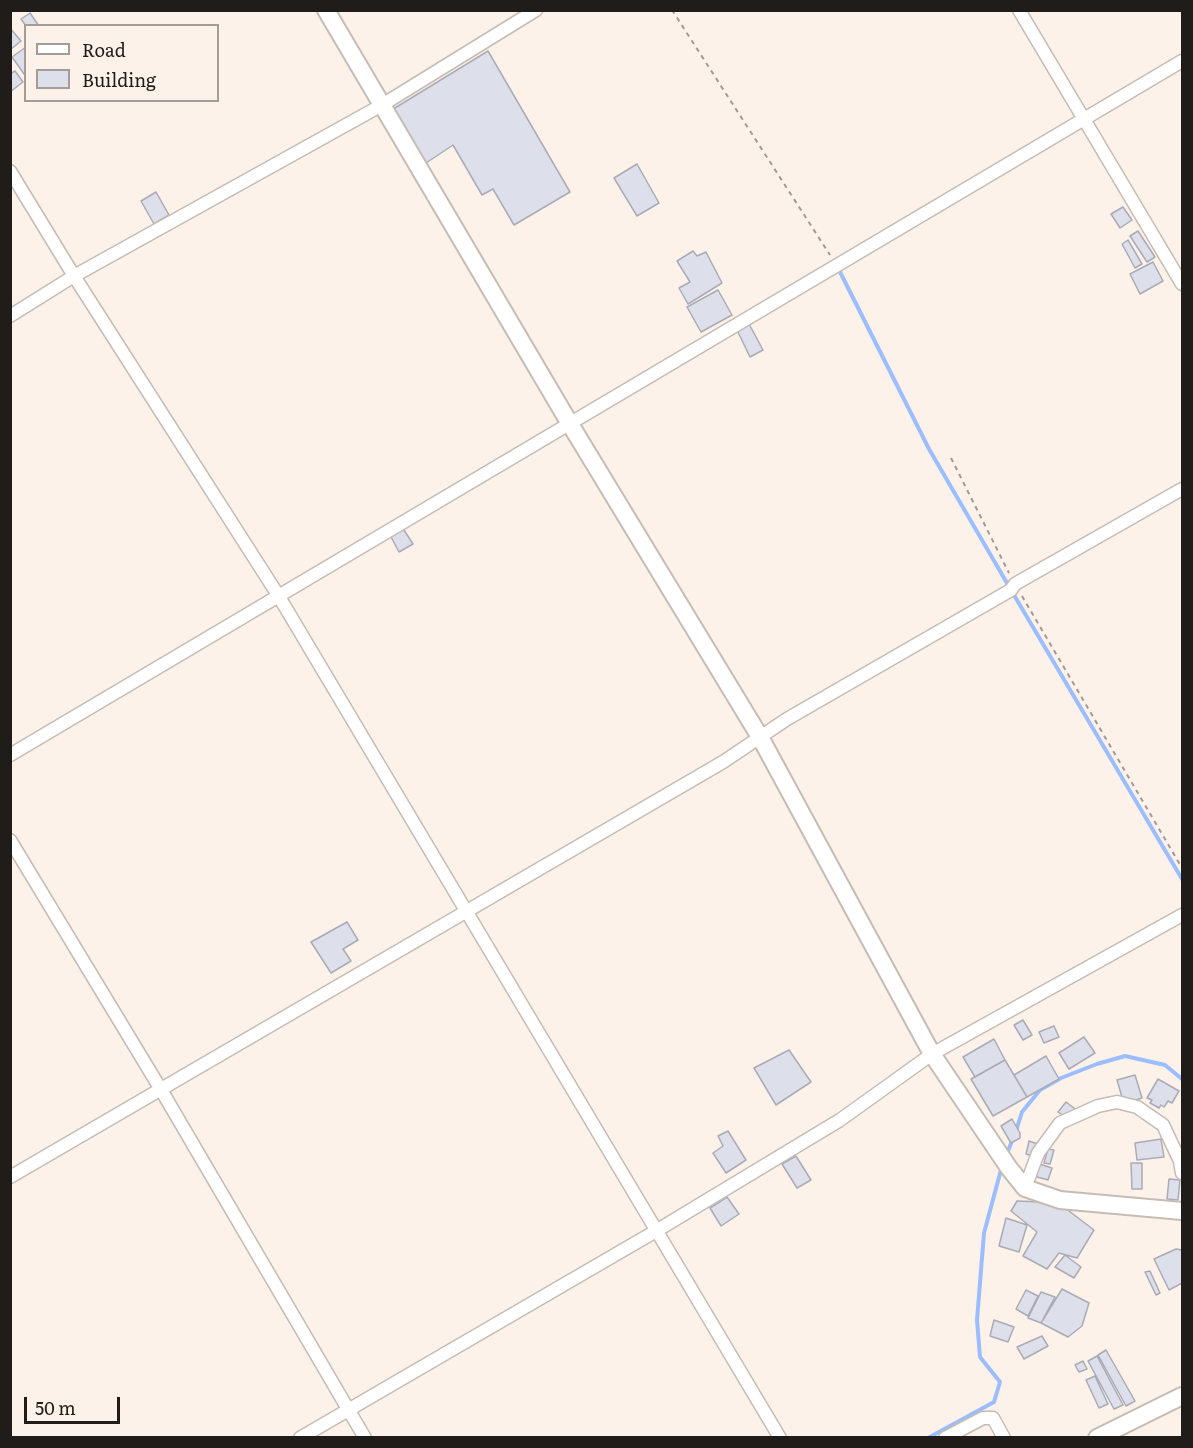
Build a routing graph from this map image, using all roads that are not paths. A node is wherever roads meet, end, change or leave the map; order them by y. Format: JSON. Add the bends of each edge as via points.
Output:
{"nodes":[{"id":1,"x":326,"y":10,"type":"edge"},
{"id":2,"x":536,"y":10,"type":"edge"},
{"id":3,"x":1019,"y":10,"type":"edge"},
{"id":4,"x":1182,"y":61,"type":"edge"},
{"id":5,"x":382,"y":105,"type":"junction"},
{"id":6,"x":1083,"y":120,"type":"junction"},
{"id":7,"x":10,"y":171,"type":"edge"},
{"id":8,"x":74,"y":276,"type":"junction"},
{"id":9,"x":1182,"y":284,"type":"edge"},
{"id":10,"x":10,"y":316,"type":"edge"},
{"id":11,"x":570,"y":424,"type":"junction"},
{"id":12,"x":1182,"y":489,"type":"edge"},
{"id":13,"x":278,"y":595,"type":"junction"},
{"id":14,"x":760,"y":736,"type":"junction"},
{"id":15,"x":10,"y":755,"type":"edge"},
{"id":16,"x":10,"y":840,"type":"edge"},
{"id":17,"x":466,"y":913,"type":"junction"},
{"id":18,"x":1182,"y":915,"type":"edge"},
{"id":19,"x":932,"y":1054,"type":"junction"},
{"id":20,"x":160,"y":1088,"type":"junction"},
{"id":21,"x":1182,"y":1173,"type":"edge"},
{"id":22,"x":10,"y":1177,"type":"edge"},
{"id":23,"x":1017,"y":1178,"type":"junction"},
{"id":24,"x":1182,"y":1211,"type":"edge"},
{"id":25,"x":656,"y":1231,"type":"junction"},
{"id":26,"x":1182,"y":1396,"type":"edge"},
{"id":27,"x":349,"y":1410,"type":"junction"},
{"id":28,"x":300,"y":1437,"type":"edge"},
{"id":29,"x":365,"y":1437,"type":"edge"},
{"id":30,"x":780,"y":1437,"type":"edge"},
{"id":31,"x":945,"y":1437,"type":"edge"},
{"id":32,"x":1004,"y":1437,"type":"edge"},
{"id":33,"x":1097,"y":1437,"type":"edge"}],
"edges":[{"from":1,"to":5,"type":"street"},
{"from":2,"to":5,"type":"street"},
{"from":3,"to":6,"type":"street"},
{"from":4,"to":6,"type":"street"},
{"from":5,"to":8,"type":"street"},
{"from":5,"to":11,"type":"street"},
{"from":6,"to":9,"type":"street"},
{"from":6,"to":11,"type":"street"},
{"from":7,"to":8,"type":"street"},
{"from":8,"to":10,"type":"street"},
{"from":8,"to":13,"type":"street"},
{"from":11,"to":13,"type":"street"},
{"from":11,"to":14,"type":"street"},
{"from":12,"to":14,"type":"street"},
{"from":13,"to":15,"type":"street"},
{"from":13,"to":17,"type":"street"},
{"from":14,"to":17,"type":"street","via":[[723,762]]},
{"from":14,"to":19,"type":"street"},
{"from":16,"to":20,"type":"street"},
{"from":17,"to":20,"type":"street"},
{"from":17,"to":25,"type":"street"},
{"from":18,"to":19,"type":"street"},
{"from":19,"to":23,"type":"street"},
{"from":19,"to":25,"type":"street","via":[[840,1120]]},
{"from":20,"to":22,"type":"street"},
{"from":20,"to":27,"type":"street"},
{"from":21,"to":23,"type":"street","via":[[1163,1125],[1137,1107],[1117,1102],[1060,1123]]},
{"from":23,"to":24,"type":"street","via":[[1060,1200]]},
{"from":25,"to":27,"type":"street"},
{"from":25,"to":30,"type":"street"},
{"from":26,"to":33,"type":"street"},
{"from":27,"to":28,"type":"street"},
{"from":27,"to":29,"type":"street"},
{"from":31,"to":32,"type":"street","via":[[983,1418],[993,1418]]}]}
